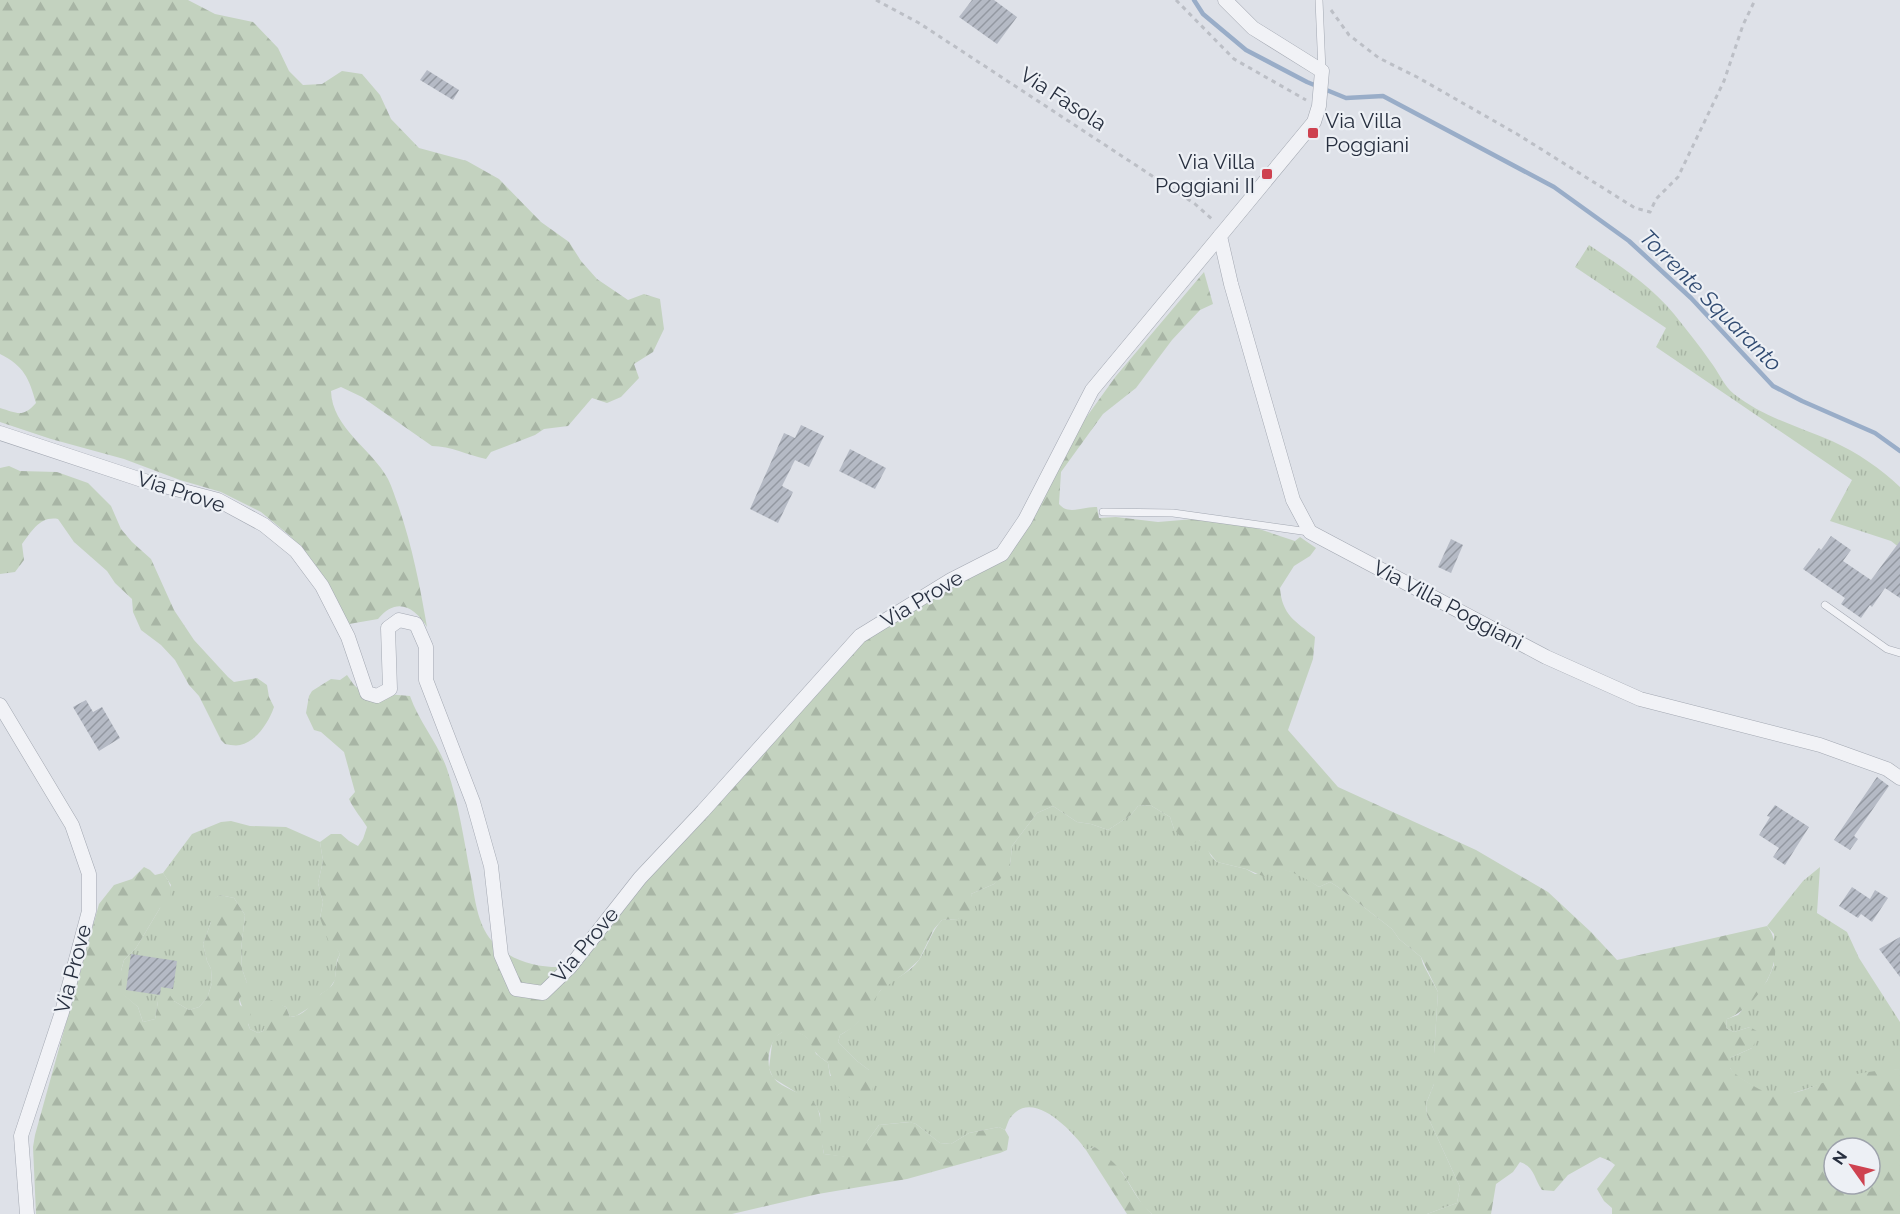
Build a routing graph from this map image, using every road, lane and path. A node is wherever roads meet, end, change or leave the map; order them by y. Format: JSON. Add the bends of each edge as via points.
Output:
{"nodes":[{"id":1,"x":876,"y":0,"type":"edge"},
{"id":2,"x":1176,"y":0,"type":"edge"},
{"id":3,"x":1225,"y":0,"type":"edge"},
{"id":4,"x":1319,"y":0,"type":"edge"},
{"id":5,"x":1755,"y":0,"type":"edge"},
{"id":6,"x":1330,"y":9,"type":"dead end"},
{"id":7,"x":1322,"y":71,"type":"junction"},
{"id":8,"x":1318,"y":106,"type":"junction"},
{"id":9,"x":1220,"y":236,"type":"junction"},
{"id":10,"x":0,"y":433,"type":"edge"},
{"id":11,"x":1102,"y":513,"type":"dead end"},
{"id":12,"x":1310,"y":532,"type":"junction"},
{"id":13,"x":1825,"y":605,"type":"dead end"},
{"id":14,"x":1900,"y":652,"type":"edge"},
{"id":15,"x":0,"y":705,"type":"edge"},
{"id":16,"x":1900,"y":778,"type":"edge"},
{"id":17,"x":27,"y":1214,"type":"edge"}],
"edges":[{"from":1,"to":9,"type":"path","name":"Via Fasola","via":[[919,22],[1195,204],[1212,218]]},
{"from":2,"to":8,"type":"path","via":[[1234,59]]},
{"from":3,"to":7,"type":"street","via":[[1253,28]]},
{"from":4,"to":7,"type":"lane"},
{"from":5,"to":6,"type":"path","via":[[1724,81],[1678,177],[1656,199],[1650,212],[1635,208],[1517,134],[1379,58],[1349,35]]},
{"from":7,"to":8,"type":"street"},
{"from":8,"to":9,"type":"street","via":[[1314,122]]},
{"from":9,"to":10,"type":"street","name":"Via Prove","via":[[1092,390],[1025,520],[1002,554],[860,636],[640,878],[570,967],[543,993],[516,989],[501,956],[491,866],[473,802],[426,680],[426,646],[416,624],[399,620],[388,628],[390,689],[377,696],[367,693],[348,637],[322,586],[296,551],[264,525],[218,500],[145,481]]},
{"from":9,"to":12,"type":"street","via":[[1293,500]]},
{"from":11,"to":12,"type":"lane","via":[[1173,513]]},
{"from":12,"to":16,"type":"street","name":"Via Villa Poggiani","via":[[1546,657],[1640,699],[1820,746]]},
{"from":13,"to":14,"type":"lane","via":[[1887,649]]},
{"from":15,"to":17,"type":"street","name":"Via Prove","via":[[72,825],[89,874],[89,911],[62,1012],[21,1136]]}]}
